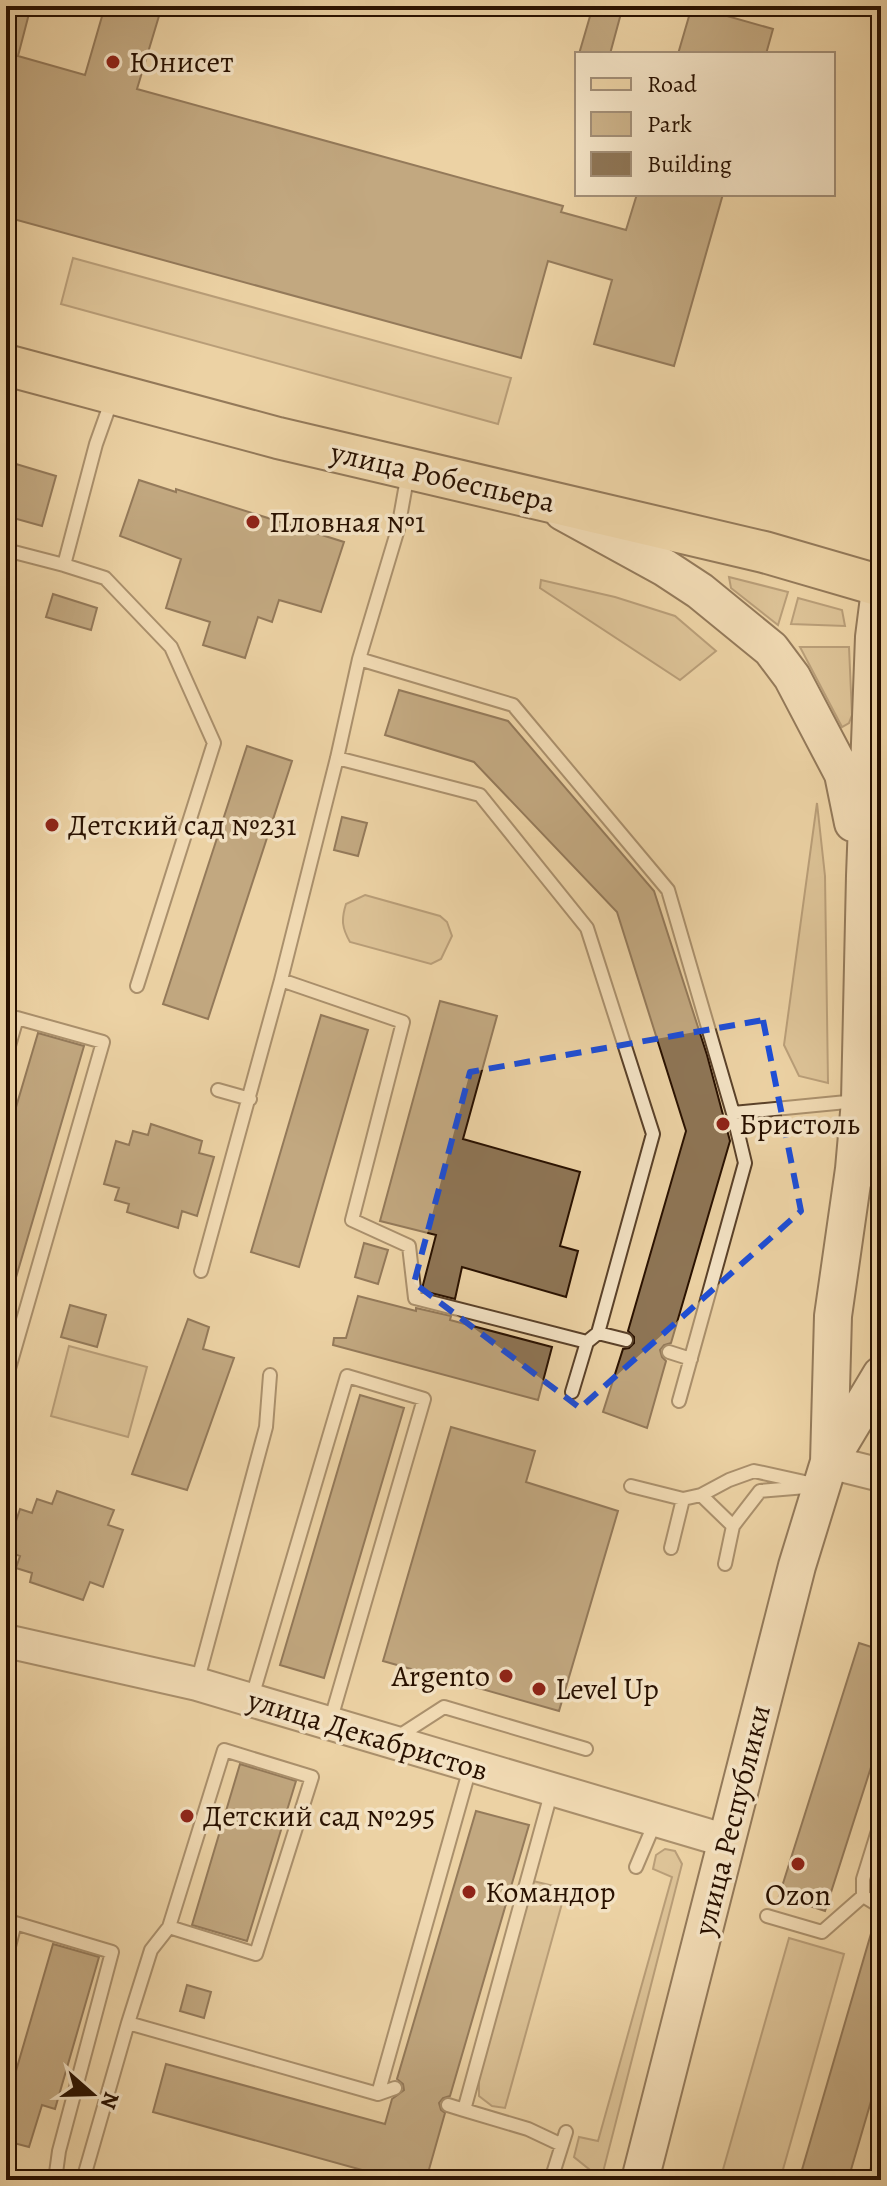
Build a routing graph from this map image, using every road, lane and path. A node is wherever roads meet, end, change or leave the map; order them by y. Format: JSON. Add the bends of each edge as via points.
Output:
{"nodes":[{"id":1,"x":6,"y":365,"type":"edge"},
{"id":2,"x":114,"y":393,"type":"junction"},
{"id":3,"x":409,"y":468,"type":"junction"},
{"id":4,"x":541,"y":500,"type":"junction"},
{"id":5,"x":6,"y":550,"type":"edge"},
{"id":6,"x":64,"y":565,"type":"junction"},
{"id":7,"x":880,"y":584,"type":"edge"},
{"id":8,"x":359,"y":659,"type":"junction"},
{"id":9,"x":337,"y":758,"type":"junction"},
{"id":10,"x":865,"y":876,"type":"junction"},
{"id":11,"x":281,"y":980,"type":"junction"},
{"id":12,"x":137,"y":986,"type":"dead end"},
{"id":13,"x":8,"y":1040,"type":"edge"},
{"id":14,"x":6,"y":1056,"type":"edge"},
{"id":15,"x":218,"y":1090,"type":"dead end"},
{"id":16,"x":250,"y":1099,"type":"junction"},
{"id":17,"x":860,"y":1101,"type":"junction"},
{"id":18,"x":733,"y":1113,"type":"junction"},
{"id":19,"x":868,"y":1172,"type":"edge"},
{"id":20,"x":201,"y":1271,"type":"dead end"},
{"id":21,"x":598,"y":1333,"type":"junction"},
{"id":22,"x":626,"y":1340,"type":"dead end"},
{"id":23,"x":587,"y":1342,"type":"junction"},
{"id":24,"x":669,"y":1352,"type":"dead end"},
{"id":25,"x":691,"y":1359,"type":"junction"},
{"id":26,"x":270,"y":1375,"type":"dead end"},
{"id":27,"x":881,"y":1375,"type":"edge"},
{"id":28,"x":6,"y":1379,"type":"edge"},
{"id":29,"x":572,"y":1392,"type":"dead end"},
{"id":30,"x":679,"y":1401,"type":"dead end"},
{"id":31,"x":825,"y":1474,"type":"junction"},
{"id":32,"x":881,"y":1475,"type":"edge"},
{"id":33,"x":631,"y":1486,"type":"dead end"},
{"id":34,"x":701,"y":1495,"type":"junction"},
{"id":35,"x":683,"y":1499,"type":"junction"},
{"id":36,"x":733,"y":1526,"type":"junction"},
{"id":37,"x":671,"y":1548,"type":"dead end"},
{"id":38,"x":725,"y":1564,"type":"dead end"},
{"id":39,"x":6,"y":1641,"type":"edge"},
{"id":40,"x":197,"y":1684,"type":"junction"},
{"id":41,"x":251,"y":1699,"type":"junction"},
{"id":42,"x":330,"y":1722,"type":"junction"},
{"id":43,"x":391,"y":1741,"type":"junction"},
{"id":44,"x":586,"y":1749,"type":"dead end"},
{"id":45,"x":470,"y":1766,"type":"junction"},
{"id":46,"x":552,"y":1790,"type":"junction"},
{"id":47,"x":656,"y":1820,"type":"junction"},
{"id":48,"x":881,"y":1821,"type":"edge"},
{"id":49,"x":727,"y":1841,"type":"junction"},
{"id":50,"x":636,"y":1867,"type":"dead end"},
{"id":51,"x":863,"y":1896,"type":"junction"},
{"id":52,"x":881,"y":1907,"type":"edge"},
{"id":53,"x":767,"y":1916,"type":"dead end"},
{"id":54,"x":169,"y":1927,"type":"junction"},
{"id":55,"x":6,"y":1958,"type":"edge"},
{"id":56,"x":128,"y":2023,"type":"junction"},
{"id":57,"x":395,"y":2088,"type":"dead end"},
{"id":58,"x":378,"y":2094,"type":"junction"},
{"id":59,"x":448,"y":2105,"type":"dead end"},
{"id":60,"x":464,"y":2110,"type":"junction"},
{"id":61,"x":881,"y":2155,"type":"edge"},
{"id":62,"x":55,"y":2180,"type":"edge"},
{"id":63,"x":83,"y":2180,"type":"edge"},
{"id":64,"x":551,"y":2180,"type":"edge"},
{"id":65,"x":640,"y":2180,"type":"edge"},
{"id":66,"x":875,"y":2180,"type":"edge"}],
"edges":[{"from":1,"to":2,"type":"main road","name":"улица Робеспьера"},
{"from":2,"to":3,"type":"main road","name":"улица Робеспьера"},
{"from":2,"to":6,"type":"lane"},
{"from":3,"to":4,"type":"main road","name":"улица Робеспьера"},
{"from":3,"to":8,"type":"lane","via":[[398,529]]},
{"from":4,"to":7,"type":"main road","name":"улица Робеспьера"},
{"from":4,"to":10,"type":"main road","via":[[665,568],[771,649],[792,677],[843,774]]},
{"from":5,"to":6,"type":"lane"},
{"from":6,"to":12,"type":"lane","via":[[105,578],[171,647],[214,743]]},
{"from":7,"to":10,"type":"main road","name":"улица Республики"},
{"from":8,"to":9,"type":"lane"},
{"from":8,"to":18,"type":"lane","via":[[513,705],[668,890]]},
{"from":9,"to":11,"type":"lane"},
{"from":9,"to":21,"type":"lane","via":[[480,795],[587,928],[653,1134]]},
{"from":10,"to":17,"type":"main road","name":"улица Республики"},
{"from":11,"to":16,"type":"lane"},
{"from":11,"to":23,"type":"lane","via":[[403,1022],[352,1220],[409,1246],[415,1298]]},
{"from":13,"to":14,"type":"lane"},
{"from":13,"to":28,"type":"lane","via":[[17,1018],[103,1042]]},
{"from":15,"to":16,"type":"lane"},
{"from":16,"to":20,"type":"lane"},
{"from":17,"to":18,"type":"lane"},
{"from":17,"to":19,"type":"main road","name":"улица Республики"},
{"from":18,"to":25,"type":"lane","via":[[745,1163]]},
{"from":19,"to":31,"type":"main road","name":"улица Республики","via":[[833,1316]]},
{"from":21,"to":22,"type":"lane"},
{"from":21,"to":23,"type":"lane"},
{"from":23,"to":29,"type":"lane"},
{"from":24,"to":25,"type":"lane"},
{"from":25,"to":30,"type":"lane"},
{"from":26,"to":40,"type":"lane","via":[[266,1427]]},
{"from":27,"to":31,"type":"main road","name":"улица Республики"},
{"from":31,"to":32,"type":"street"},
{"from":31,"to":34,"type":"lane","via":[[754,1471]]},
{"from":31,"to":36,"type":"lane","via":[[760,1491]]},
{"from":31,"to":49,"type":"main road","name":"улица Республики"},
{"from":33,"to":35,"type":"lane"},
{"from":34,"to":35,"type":"lane"},
{"from":34,"to":36,"type":"lane"},
{"from":35,"to":37,"type":"lane"},
{"from":36,"to":38,"type":"lane"},
{"from":39,"to":40,"type":"street","name":"улица Декабристов"},
{"from":40,"to":41,"type":"street","name":"улица Декабристов"},
{"from":41,"to":42,"type":"street","name":"улица Декабристов"},
{"from":41,"to":42,"type":"lane","via":[[347,1376],[424,1399]]},
{"from":42,"to":43,"type":"street","name":"улица Декабристов"},
{"from":43,"to":44,"type":"lane","via":[[444,1707]]},
{"from":43,"to":45,"type":"street","name":"улица Декабристов"},
{"from":45,"to":46,"type":"street","name":"улица Декабристов"},
{"from":45,"to":58,"type":"lane"},
{"from":46,"to":47,"type":"street","name":"улица Декабристов"},
{"from":46,"to":60,"type":"lane"},
{"from":47,"to":49,"type":"street","name":"улица Декабристов"},
{"from":47,"to":50,"type":"lane"},
{"from":48,"to":51,"type":"lane"},
{"from":49,"to":65,"type":"main road","name":"улица Республики"},
{"from":51,"to":52,"type":"lane"},
{"from":51,"to":53,"type":"lane","via":[[822,1932]]},
{"from":54,"to":54,"type":"lane","via":[[256,1954],[312,1777],[224,1750]]},
{"from":54,"to":56,"type":"lane","via":[[151,1950]]},
{"from":55,"to":62,"type":"lane","via":[[15,1923],[112,1952]]},
{"from":56,"to":58,"type":"lane"},
{"from":56,"to":63,"type":"lane"},
{"from":57,"to":58,"type":"lane"},
{"from":59,"to":60,"type":"lane"},
{"from":60,"to":64,"type":"lane","via":[[564,2138]]},
{"from":61,"to":66,"type":"lane"}]}
